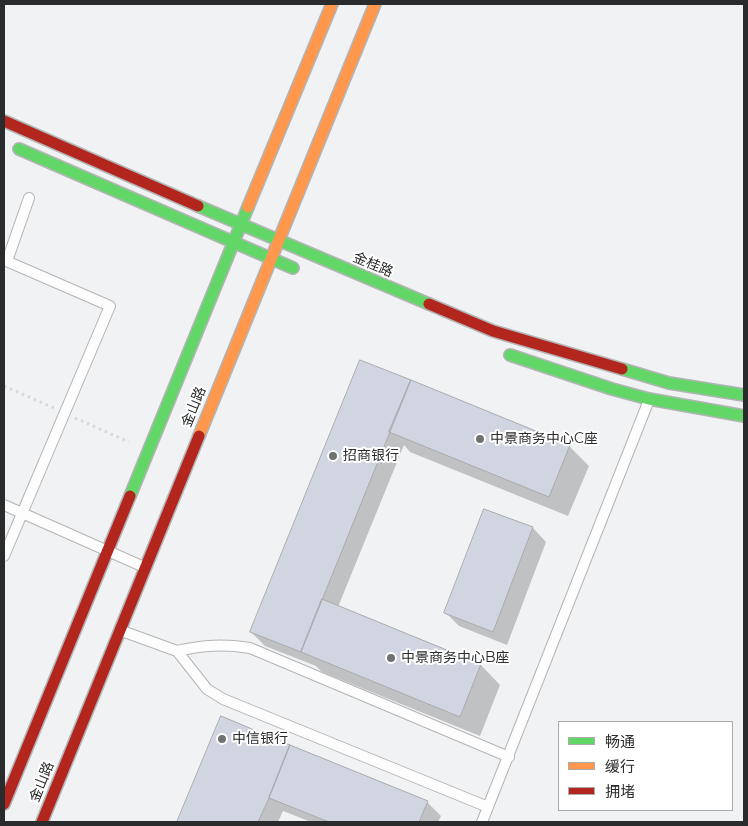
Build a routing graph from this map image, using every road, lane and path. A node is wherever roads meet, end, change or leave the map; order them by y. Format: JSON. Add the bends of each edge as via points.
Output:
{"nodes":[{"id":1,"x":332,"y":4,"type":"edge"},
{"id":2,"x":375,"y":4,"type":"edge"},
{"id":3,"x":4,"y":121,"type":"edge"},
{"id":4,"x":12,"y":146,"type":"dead end"},
{"id":5,"x":29,"y":198,"type":"dead end"},
{"id":6,"x":240,"y":224,"type":"junction"},
{"id":7,"x":278,"y":241,"type":"junction"},
{"id":8,"x":233,"y":243,"type":"junction"},
{"id":9,"x":271,"y":259,"type":"junction"},
{"id":10,"x":5,"y":261,"type":"edge"},
{"id":11,"x":307,"y":274,"type":"dead end"},
{"id":12,"x":496,"y":350,"type":"dead end"},
{"id":13,"x":657,"y":380,"type":"junction"},
{"id":14,"x":744,"y":395,"type":"edge"},
{"id":15,"x":649,"y":400,"type":"junction"},
{"id":16,"x":744,"y":416,"type":"edge"},
{"id":17,"x":4,"y":505,"type":"edge"},
{"id":18,"x":22,"y":513,"type":"junction"},
{"id":19,"x":109,"y":550,"type":"junction"},
{"id":20,"x":4,"y":556,"type":"edge"},
{"id":21,"x":145,"y":567,"type":"junction"},
{"id":22,"x":121,"y":631,"type":"junction"},
{"id":23,"x":177,"y":651,"type":"junction"},
{"id":24,"x":508,"y":757,"type":"junction"},
{"id":25,"x":4,"y":804,"type":"edge"},
{"id":26,"x":488,"y":807,"type":"junction"},
{"id":27,"x":42,"y":822,"type":"edge"},
{"id":28,"x":482,"y":822,"type":"edge"}],
"edges":[{"from":1,"to":6,"type":"main road","name":"金山路"},
{"from":2,"to":7,"type":"main road","name":"金山路"},
{"from":3,"to":6,"type":"main road","name":"金桂路"},
{"from":4,"to":8,"type":"main road"},
{"from":5,"to":10,"type":"lane"},
{"from":6,"to":7,"type":"main road","name":"金桂路"},
{"from":6,"to":8,"type":"main road","name":"金山路"},
{"from":7,"to":9,"type":"main road","name":"金山路"},
{"from":7,"to":13,"type":"main road","name":"金桂路","via":[[493,331]]},
{"from":8,"to":9,"type":"main road"},
{"from":8,"to":19,"type":"main road","name":"金山路"},
{"from":9,"to":11,"type":"main road"},
{"from":9,"to":21,"type":"main road","name":"金山路"},
{"from":10,"to":18,"type":"lane","via":[[110,306]]},
{"from":12,"to":15,"type":"main road"},
{"from":13,"to":14,"type":"main road","name":"金桂路"},
{"from":13,"to":15,"type":"lane"},
{"from":15,"to":16,"type":"main road"},
{"from":15,"to":24,"type":"lane"},
{"from":17,"to":18,"type":"lane"},
{"from":18,"to":19,"type":"lane"},
{"from":18,"to":20,"type":"lane"},
{"from":19,"to":21,"type":"lane"},
{"from":19,"to":25,"type":"main road","name":"金山路"},
{"from":21,"to":22,"type":"main road","name":"金山路"},
{"from":22,"to":23,"type":"lane"},
{"from":22,"to":27,"type":"main road","name":"金山路"},
{"from":23,"to":24,"type":"lane","via":[[203,645],[250,648]]},
{"from":23,"to":26,"type":"lane","via":[[207,690],[223,699]]},
{"from":24,"to":26,"type":"lane"},
{"from":26,"to":28,"type":"lane"}]}
